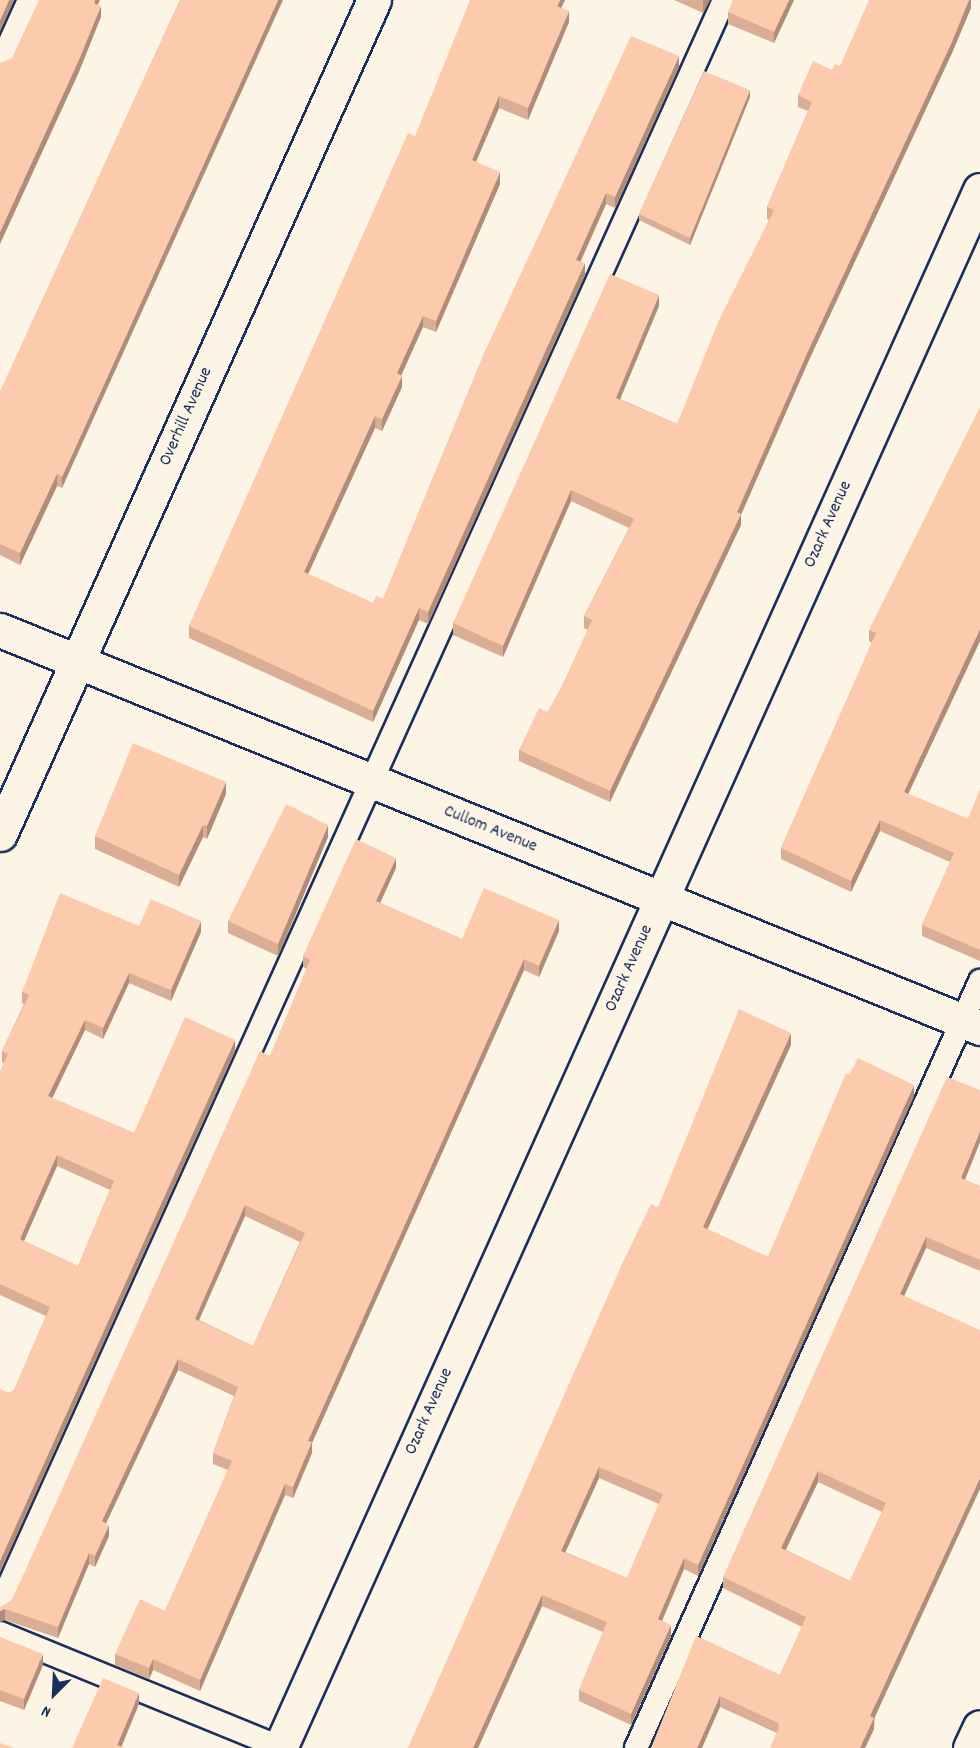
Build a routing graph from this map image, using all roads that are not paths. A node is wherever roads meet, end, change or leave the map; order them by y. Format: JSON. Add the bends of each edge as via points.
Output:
{"nodes":[{"id":1,"x":29,"y":0,"type":"edge"},
{"id":2,"x":374,"y":0,"type":"edge"},
{"id":3,"x":724,"y":0,"type":"edge"},
{"id":4,"x":0,"y":64,"type":"edge"},
{"id":5,"x":980,"y":189,"type":"edge"},
{"id":6,"x":0,"y":630,"type":"edge"},
{"id":7,"x":77,"y":662,"type":"junction"},
{"id":8,"x":373,"y":782,"type":"junction"},
{"id":9,"x":0,"y":834,"type":"edge"},
{"id":10,"x":661,"y":899,"type":"junction"},
{"id":11,"x":980,"y":981,"type":"edge"},
{"id":12,"x":971,"y":1025,"type":"edge"},
{"id":13,"x":0,"y":1605,"type":"edge"},
{"id":14,"x":0,"y":1633,"type":"edge"},
{"id":15,"x":980,"y":1727,"type":"edge"},
{"id":16,"x":281,"y":1748,"type":"edge"},
{"id":17,"x":636,"y":1748,"type":"edge"},
{"id":18,"x":970,"y":1748,"type":"edge"}],
"edges":[{"from":1,"to":4,"type":"lane"},
{"from":2,"to":7,"type":"street","name":"Overhill Avenue"},
{"from":3,"to":8,"type":"lane"},
{"from":5,"to":10,"type":"street","name":"Ozark Avenue"},
{"from":6,"to":7,"type":"street","name":"Cullom Avenue"},
{"from":7,"to":8,"type":"street","name":"Cullom Avenue"},
{"from":7,"to":9,"type":"street","name":"Overhill Avenue"},
{"from":8,"to":10,"type":"street","name":"Cullom Avenue"},
{"from":8,"to":13,"type":"lane"},
{"from":10,"to":12,"type":"street","name":"Cullom Avenue"},
{"from":10,"to":16,"type":"street","name":"Ozark Avenue"},
{"from":11,"to":12,"type":"lane"},
{"from":12,"to":17,"type":"lane"},
{"from":14,"to":16,"type":"lane"},
{"from":15,"to":18,"type":"street"}]}
